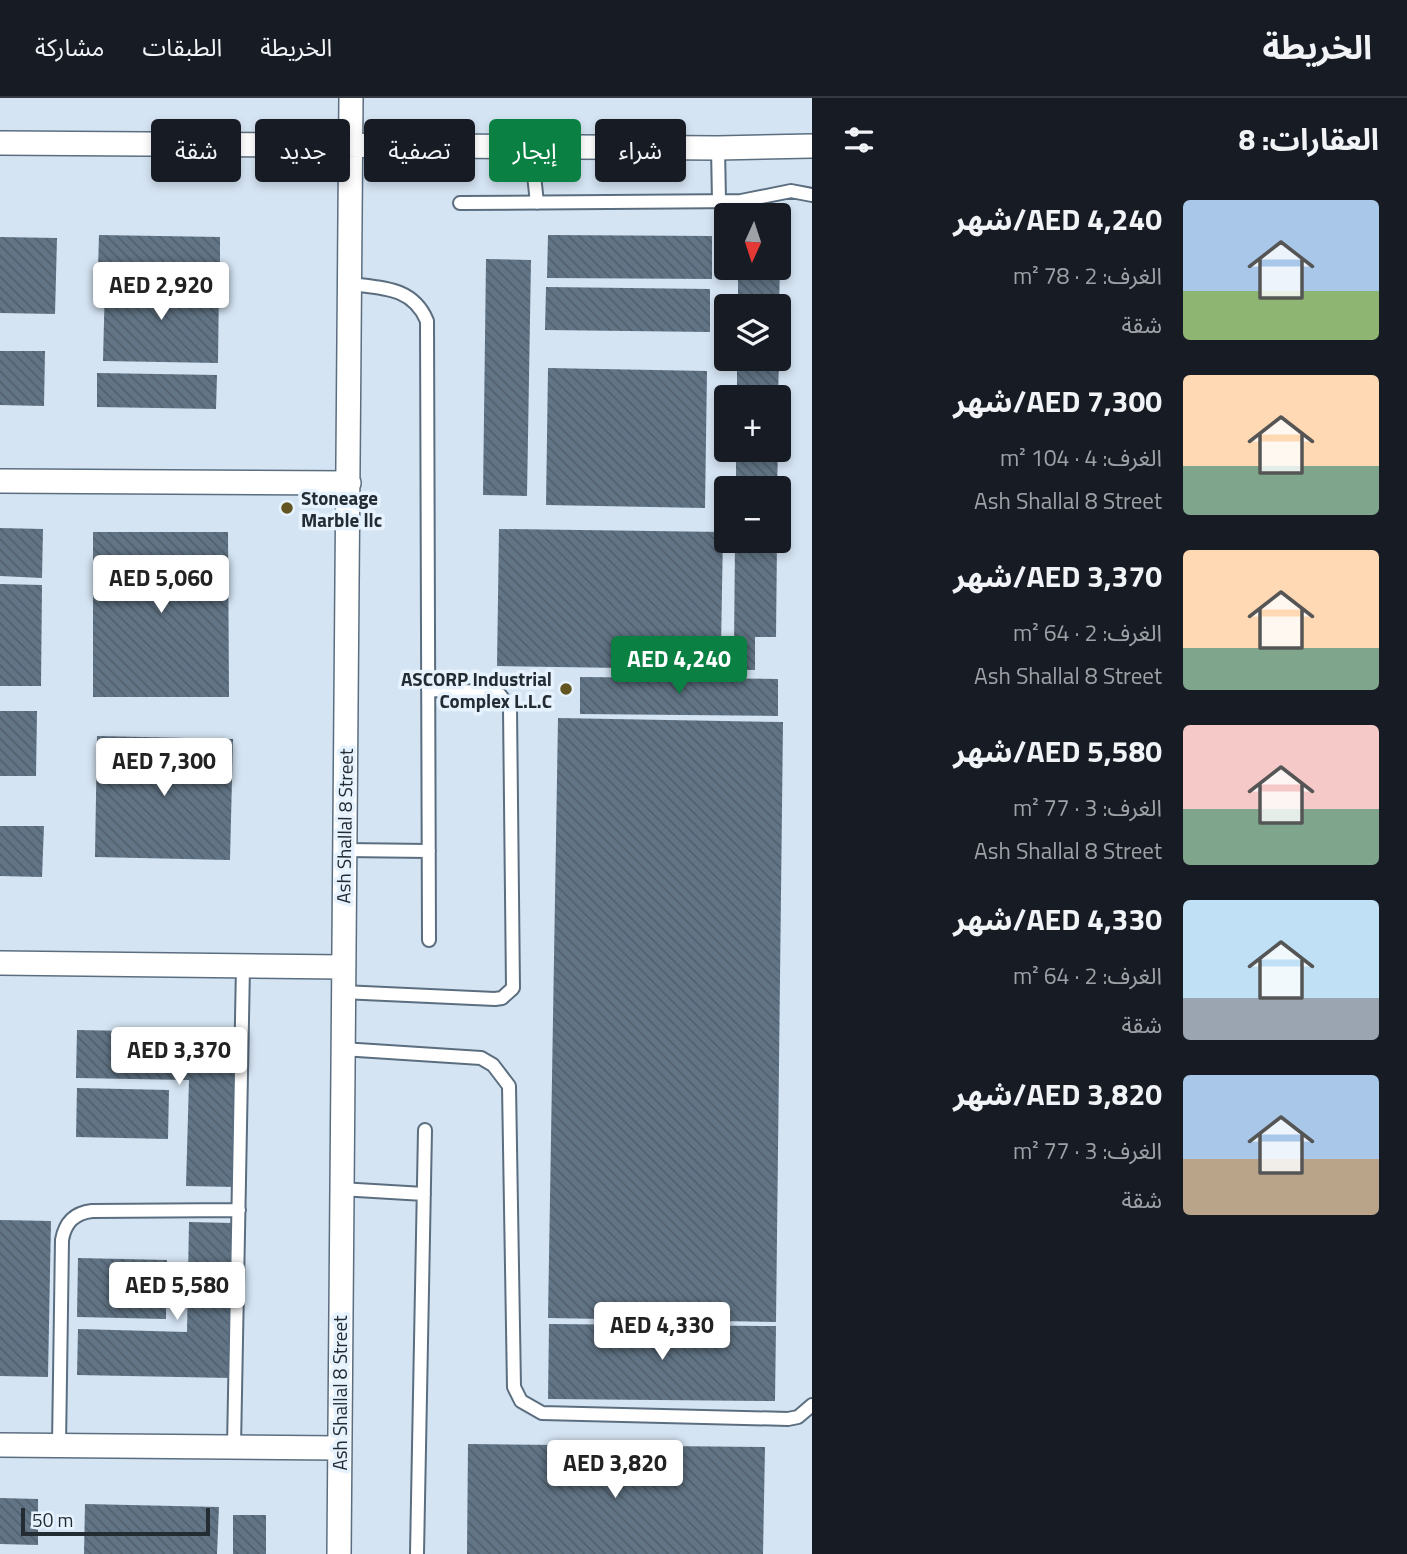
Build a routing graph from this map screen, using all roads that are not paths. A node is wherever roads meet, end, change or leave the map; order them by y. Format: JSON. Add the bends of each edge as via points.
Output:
{"nodes":[{"id":1,"x":351,"y":98,"type":"edge"},
{"id":2,"x":0,"y":143,"type":"edge"},
{"id":3,"x":351,"y":145,"type":"junction"},
{"id":4,"x":812,"y":146,"type":"edge"},
{"id":5,"x":489,"y":147,"type":"edge"},
{"id":6,"x":581,"y":147,"type":"edge"},
{"id":7,"x":718,"y":148,"type":"junction"},
{"id":8,"x":535,"y":182,"type":"edge"},
{"id":9,"x":812,"y":195,"type":"edge"},
{"id":10,"x":719,"y":201,"type":"junction"},
{"id":11,"x":537,"y":202,"type":"junction"},
{"id":12,"x":460,"y":203,"type":"dead end"},
{"id":13,"x":350,"y":284,"type":"junction"},
{"id":14,"x":0,"y":481,"type":"edge"},
{"id":15,"x":349,"y":483,"type":"junction"},
{"id":16,"x":428,"y":691,"type":"junction"},
{"id":17,"x":344,"y":850,"type":"junction"},
{"id":18,"x":429,"y":851,"type":"junction"},
{"id":19,"x":429,"y":940,"type":"dead end"},
{"id":20,"x":0,"y":963,"type":"edge"},
{"id":21,"x":243,"y":965,"type":"junction"},
{"id":22,"x":342,"y":967,"type":"junction"},
{"id":23,"x":342,"y":992,"type":"junction"},
{"id":24,"x":342,"y":1049,"type":"junction"},
{"id":25,"x":425,"y":1130,"type":"dead end"},
{"id":26,"x":340,"y":1189,"type":"junction"},
{"id":27,"x":424,"y":1194,"type":"junction"},
{"id":28,"x":239,"y":1210,"type":"junction"},
{"id":29,"x":812,"y":1405,"type":"edge"},
{"id":30,"x":0,"y":1445,"type":"edge"},
{"id":31,"x":59,"y":1445,"type":"junction"},
{"id":32,"x":234,"y":1447,"type":"junction"},
{"id":33,"x":338,"y":1448,"type":"junction"},
{"id":34,"x":339,"y":1554,"type":"edge"},
{"id":35,"x":416,"y":1554,"type":"edge"}],
"edges":[{"from":1,"to":3,"type":"street","name":"Ash Shallal 8 Street"},
{"from":2,"to":3,"type":"street"},
{"from":3,"to":5,"type":"street"},
{"from":3,"to":13,"type":"street","name":"Ash Shallal 8 Street"},
{"from":4,"to":7,"type":"street"},
{"from":6,"to":7,"type":"street"},
{"from":7,"to":10,"type":"lane"},
{"from":8,"to":11,"type":"lane"},
{"from":9,"to":10,"type":"lane","via":[[791,191]]},
{"from":10,"to":11,"type":"lane"},
{"from":11,"to":12,"type":"lane"},
{"from":13,"to":15,"type":"street","name":"Ash Shallal 8 Street"},
{"from":13,"to":16,"type":"lane","via":[[405,293],[427,321]]},
{"from":14,"to":15,"type":"street"},
{"from":15,"to":17,"type":"street","name":"Ash Shallal 8 Street"},
{"from":16,"to":18,"type":"lane"},
{"from":16,"to":23,"type":"lane","via":[[491,692],[506,700],[510,708],[513,988],[495,999]]},
{"from":17,"to":18,"type":"lane"},
{"from":17,"to":22,"type":"street","name":"Ash Shallal 8 Street"},
{"from":18,"to":19,"type":"lane"},
{"from":20,"to":21,"type":"street"},
{"from":21,"to":22,"type":"street"},
{"from":21,"to":28,"type":"lane"},
{"from":22,"to":23,"type":"street","name":"Ash Shallal 8 Street"},
{"from":23,"to":24,"type":"street","name":"Ash Shallal 8 Street"},
{"from":24,"to":26,"type":"street","name":"Ash Shallal 8 Street"},
{"from":24,"to":29,"type":"lane","via":[[481,1059],[493,1065],[509,1086],[514,1387],[527,1407],[542,1413],[788,1419]]},
{"from":25,"to":27,"type":"lane"},
{"from":26,"to":27,"type":"lane"},
{"from":26,"to":33,"type":"street","name":"Ash Shallal 8 Street"},
{"from":27,"to":35,"type":"lane"},
{"from":28,"to":31,"type":"lane","via":[[92,1211],[74,1216],[68,1223],[62,1240]]},
{"from":28,"to":32,"type":"lane"},
{"from":30,"to":31,"type":"street"},
{"from":31,"to":32,"type":"street"},
{"from":32,"to":33,"type":"street"},
{"from":33,"to":34,"type":"street","name":"Ash Shallal 8 Street"}]}
